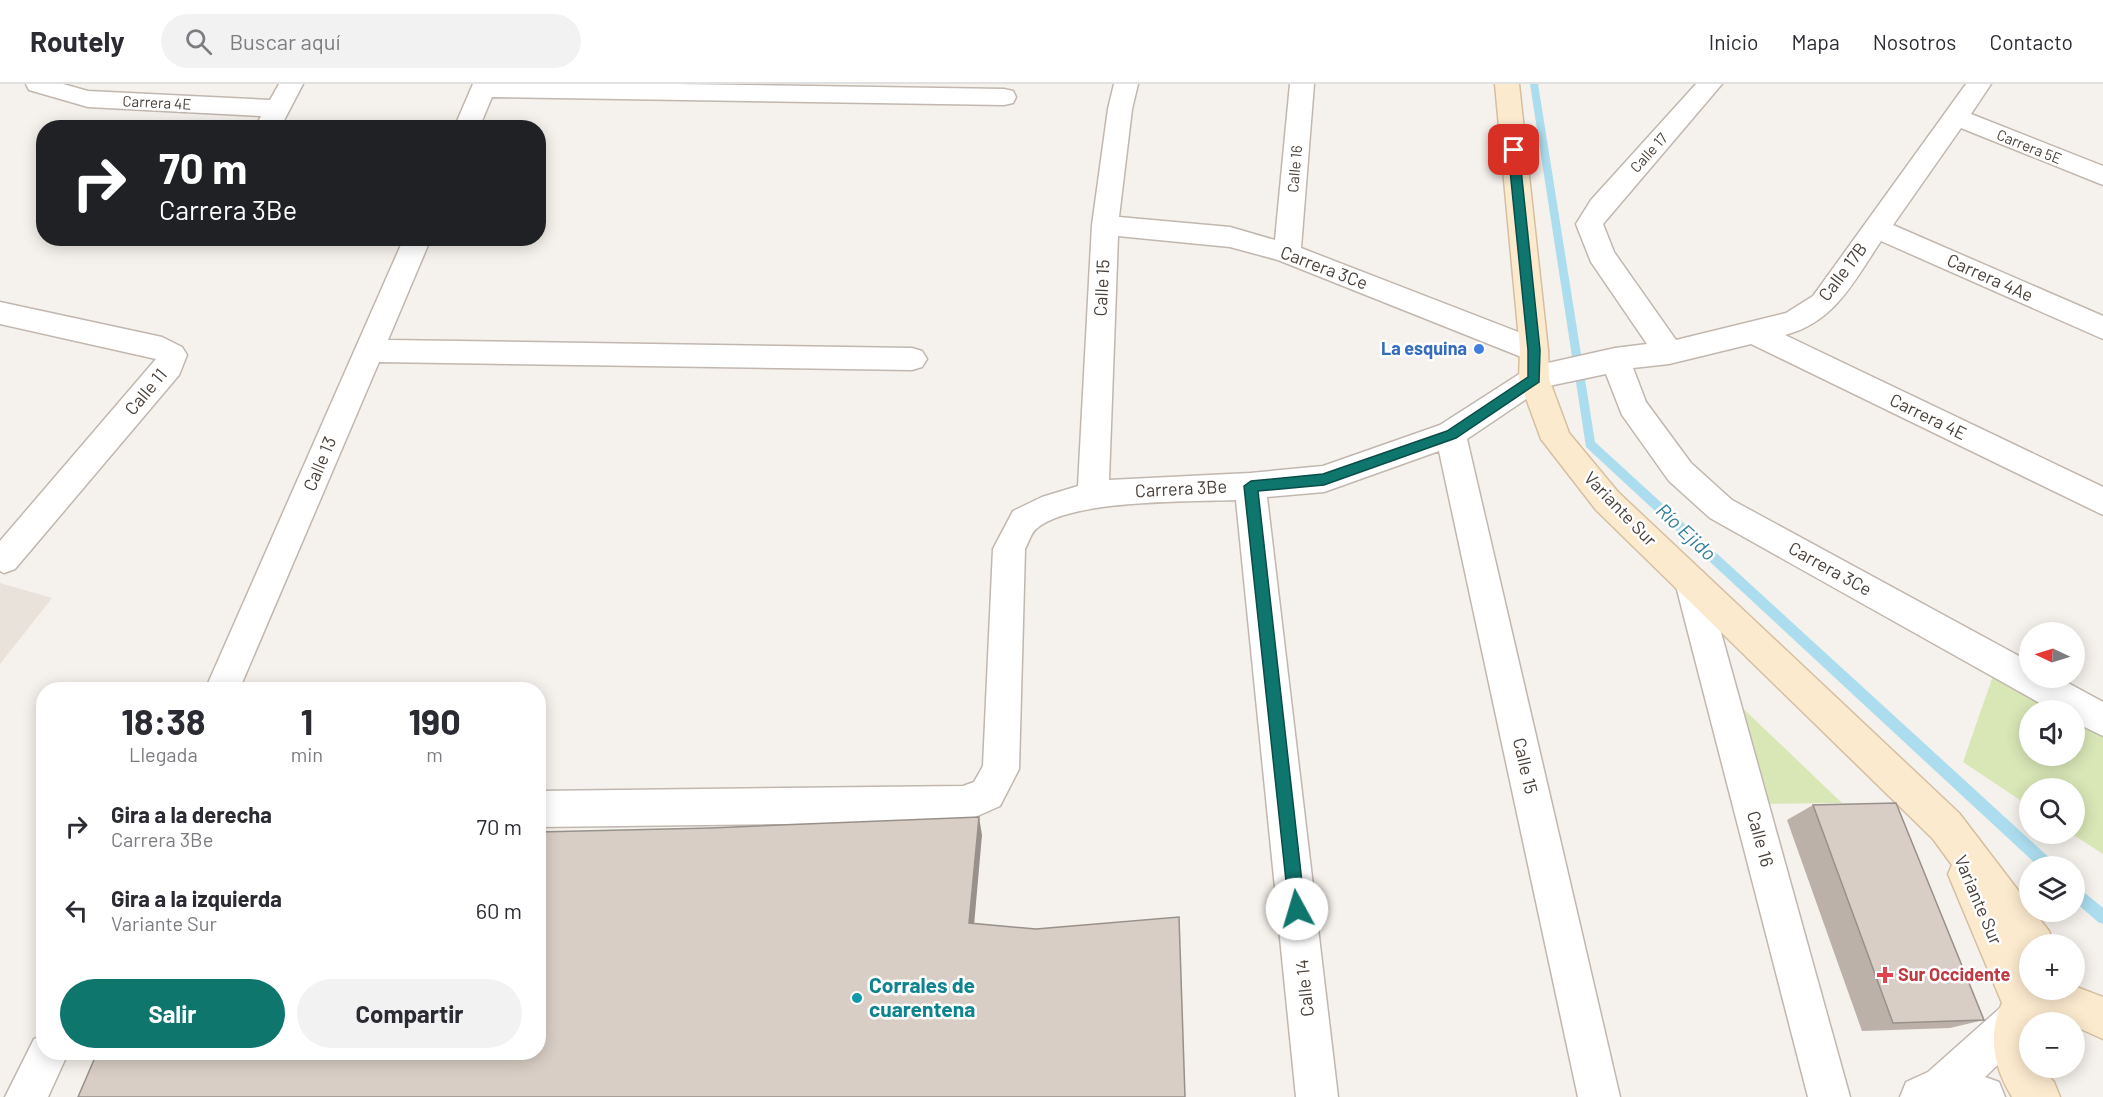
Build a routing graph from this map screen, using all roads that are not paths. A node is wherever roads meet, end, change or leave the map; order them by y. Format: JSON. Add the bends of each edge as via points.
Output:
{"nodes":[{"id":1,"x":291,"y":84,"type":"edge"},
{"id":2,"x":1126,"y":84,"type":"edge"},
{"id":3,"x":1302,"y":84,"type":"edge"},
{"id":4,"x":1507,"y":84,"type":"edge"},
{"id":5,"x":1710,"y":84,"type":"edge"},
{"id":6,"x":1979,"y":84,"type":"edge"},
{"id":7,"x":43,"y":85,"type":"edge"},
{"id":8,"x":484,"y":86,"type":"edge"},
{"id":9,"x":1004,"y":97,"type":"dead end"},
{"id":10,"x":1956,"y":117,"type":"junction"},
{"id":11,"x":272,"y":118,"type":"edge"},
{"id":12,"x":469,"y":120,"type":"edge"},
{"id":13,"x":2103,"y":176,"type":"edge"},
{"id":14,"x":1105,"y":225,"type":"junction"},
{"id":15,"x":1876,"y":228,"type":"junction"},
{"id":16,"x":415,"y":246,"type":"edge"},
{"id":17,"x":1287,"y":253,"type":"junction"},
{"id":18,"x":0,"y":313,"type":"edge"},
{"id":19,"x":2103,"y":328,"type":"edge"},
{"id":20,"x":1753,"y":332,"type":"junction"},
{"id":21,"x":369,"y":351,"type":"junction"},
{"id":22,"x":1669,"y":353,"type":"junction"},
{"id":23,"x":912,"y":358,"type":"dead end"},
{"id":24,"x":1608,"y":362,"type":"junction"},
{"id":25,"x":1539,"y":368,"type":"junction"},
{"id":26,"x":1451,"y":434,"type":"junction"},
{"id":27,"x":1251,"y":486,"type":"junction"},
{"id":28,"x":1093,"y":494,"type":"junction"},
{"id":29,"x":2103,"y":502,"type":"edge"},
{"id":30,"x":0,"y":558,"type":"edge"},
{"id":31,"x":1691,"y":582,"type":"junction"},
{"id":32,"x":225,"y":682,"type":"edge"},
{"id":33,"x":2103,"y":720,"type":"edge"},
{"id":34,"x":546,"y":808,"type":"edge"},
{"id":35,"x":1946,"y":826,"type":"junction"},
{"id":36,"x":2028,"y":934,"type":"edge"},
{"id":37,"x":2084,"y":1005,"type":"edge"},
{"id":38,"x":2023,"y":1012,"type":"edge"},
{"id":39,"x":2019,"y":1015,"type":"junction"},
{"id":40,"x":44,"y":1060,"type":"edge"},
{"id":41,"x":2019,"y":1069,"type":"edge"},
{"id":42,"x":2025,"y":1078,"type":"edge"},
{"id":43,"x":1932,"y":1092,"type":"edge"},
{"id":44,"x":26,"y":1097,"type":"edge"},
{"id":45,"x":1317,"y":1097,"type":"edge"},
{"id":46,"x":1599,"y":1097,"type":"edge"},
{"id":47,"x":1829,"y":1097,"type":"edge"},
{"id":48,"x":1984,"y":1097,"type":"edge"},
{"id":49,"x":2039,"y":1097,"type":"edge"}],
"edges":[{"from":1,"to":11,"type":"street"},
{"from":2,"to":14,"type":"street","name":"Calle 15"},
{"from":3,"to":17,"type":"street","name":"Calle 16"},
{"from":4,"to":25,"type":"main road","name":"Variante Sur"},
{"from":5,"to":22,"type":"street","name":"Calle 17","via":[[1589,224],[1601,255]]},
{"from":6,"to":10,"type":"street","name":"Calle 17B"},
{"from":7,"to":11,"type":"street","name":"Carrera 4E","via":[[88,99]]},
{"from":8,"to":9,"type":"street"},
{"from":8,"to":12,"type":"street"},
{"from":10,"to":13,"type":"street","name":"Carrera 5E"},
{"from":10,"to":15,"type":"street","name":"Calle 17B"},
{"from":14,"to":17,"type":"street","name":"Carrera 3Ce","via":[[1230,237]]},
{"from":14,"to":28,"type":"street","name":"Calle 15"},
{"from":15,"to":19,"type":"street","name":"Carrera 4Ae"},
{"from":15,"to":20,"type":"street","name":"Calle 17B","via":[[1823,303],[1794,322]]},
{"from":16,"to":21,"type":"street","name":"Calle 13"},
{"from":17,"to":25,"type":"street","name":"Carrera 3Ce"},
{"from":18,"to":30,"type":"street","name":"Calle 11","via":[[162,348],[172,355],[161,376],[4,559]]},
{"from":20,"to":22,"type":"street","name":"Calle 17B"},
{"from":20,"to":29,"type":"street","name":"Carrera 4E"},
{"from":21,"to":23,"type":"street"},
{"from":21,"to":32,"type":"street","name":"Calle 13"},
{"from":22,"to":24,"type":"street","name":"Calle 17B"},
{"from":24,"to":25,"type":"street","name":"Calle 17B"},
{"from":24,"to":33,"type":"street","name":"Carrera 3Ce","via":[[1633,407],[1680,472],[1721,509]]},
{"from":25,"to":26,"type":"street","name":"Carrera 3Be"},
{"from":25,"to":31,"type":"main road","name":"Variante Sur","via":[[1556,439],[1607,501]]},
{"from":26,"to":27,"type":"street","name":"Carrera 3Be","via":[[1324,479]]},
{"from":26,"to":46,"type":"street","name":"Calle 15"},
{"from":27,"to":28,"type":"street","name":"Carrera 3Be"},
{"from":27,"to":45,"type":"street","name":"Calle 14"},
{"from":28,"to":34,"type":"street","name":"Carrera 3Be","via":[[1024,520],[1008,549],[1001,770],[987,794],[964,804]]},
{"from":31,"to":35,"type":"main road","name":"Variante Sur"},
{"from":31,"to":47,"type":"street","name":"Calle 16"},
{"from":35,"to":36,"type":"main road","name":"Variante Sur"},
{"from":35,"to":39,"type":"main road","name":"Variante Sur"},
{"from":37,"to":38,"type":"main road","via":[[2040,1000]]},
{"from":39,"to":41,"type":"main road","via":[[2012,1044]]},
{"from":39,"to":43,"type":"street"},
{"from":40,"to":44,"type":"street"},
{"from":42,"to":49,"type":"main road"},
{"from":43,"to":48,"type":"street"}]}
